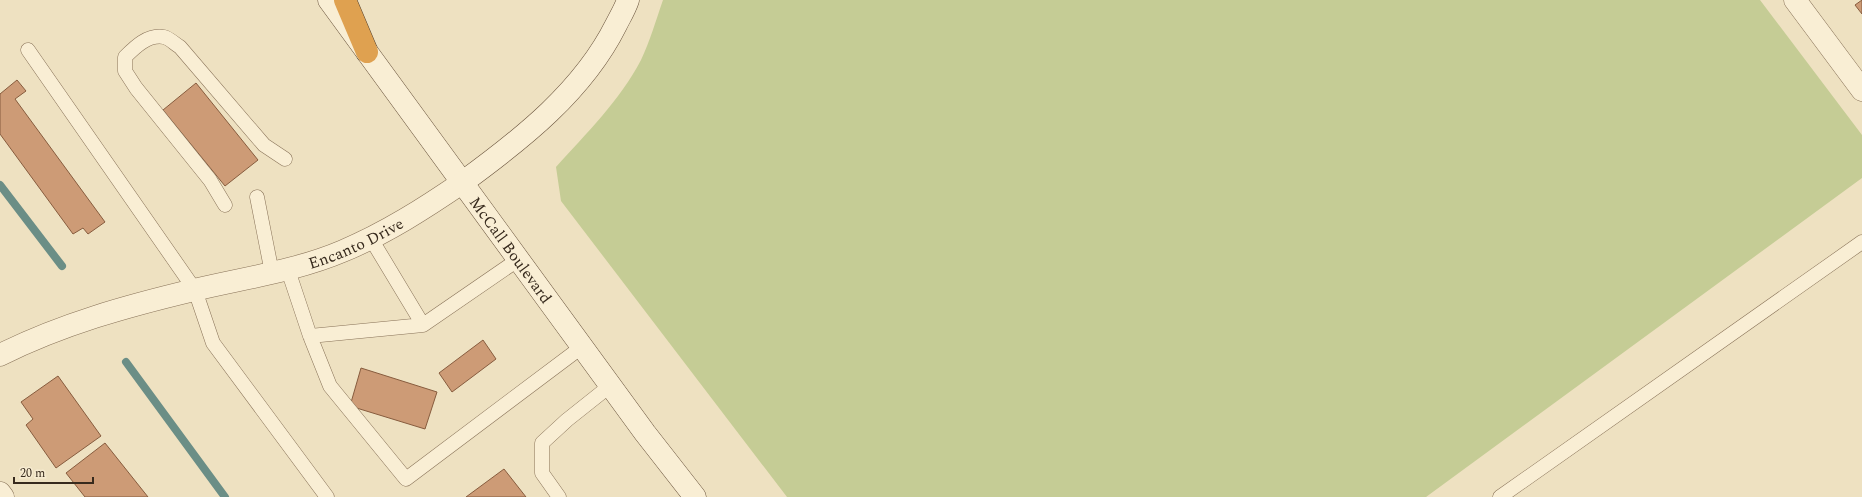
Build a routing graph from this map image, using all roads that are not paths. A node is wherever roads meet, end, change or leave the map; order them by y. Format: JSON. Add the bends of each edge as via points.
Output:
{"nodes":[{"id":1,"x":329,"y":0,"type":"edge"},
{"id":2,"x":346,"y":0,"type":"edge"},
{"id":3,"x":628,"y":0,"type":"edge"},
{"id":4,"x":1800,"y":2,"type":"edge"},
{"id":5,"x":28,"y":50,"type":"dead end"},
{"id":6,"x":367,"y":52,"type":"junction"},
{"id":7,"x":1862,"y":90,"type":"edge"},
{"id":8,"x":285,"y":159,"type":"dead end"},
{"id":9,"x":463,"y":182,"type":"junction"},
{"id":10,"x":257,"y":197,"type":"dead end"},
{"id":11,"x":224,"y":205,"type":"dead end"},
{"id":12,"x":370,"y":237,"type":"junction"},
{"id":13,"x":1862,"y":242,"type":"edge"},
{"id":14,"x":519,"y":259,"type":"junction"},
{"id":15,"x":280,"y":271,"type":"junction"},
{"id":16,"x":195,"y":290,"type":"junction"},
{"id":17,"x":423,"y":325,"type":"junction"},
{"id":18,"x":310,"y":336,"type":"junction"},
{"id":19,"x":583,"y":346,"type":"junction"},
{"id":20,"x":0,"y":355,"type":"edge"},
{"id":21,"x":611,"y":385,"type":"junction"},
{"id":22,"x":0,"y":493,"type":"edge"},
{"id":23,"x":3,"y":497,"type":"edge"},
{"id":24,"x":327,"y":497,"type":"edge"},
{"id":25,"x":559,"y":497,"type":"edge"},
{"id":26,"x":695,"y":497,"type":"edge"},
{"id":27,"x":1500,"y":497,"type":"edge"}],
"edges":[{"from":1,"to":6,"type":"main road","name":"McCall Boulevard"},
{"from":2,"to":6,"type":"highway"},
{"from":3,"to":9,"type":"main road","name":"Encanto Drive","via":[[607,42],[585,73],[535,126]]},
{"from":4,"to":7,"type":"main road"},
{"from":5,"to":16,"type":"lane"},
{"from":6,"to":9,"type":"main road","name":"McCall Boulevard"},
{"from":8,"to":11,"type":"lane","via":[[264,145],[180,47],[164,37],[147,39],[137,45],[126,57],[125,71],[210,180]]},
{"from":9,"to":12,"type":"main road","name":"Encanto Drive","via":[[417,214]]},
{"from":9,"to":14,"type":"main road","name":"McCall Boulevard"},
{"from":10,"to":15,"type":"lane"},
{"from":12,"to":15,"type":"main road","name":"Encanto Drive","via":[[343,251]]},
{"from":12,"to":17,"type":"lane"},
{"from":13,"to":27,"type":"lane"},
{"from":14,"to":17,"type":"lane"},
{"from":14,"to":19,"type":"main road","name":"McCall Boulevard"},
{"from":15,"to":16,"type":"main road","name":"Encanto Drive"},
{"from":15,"to":18,"type":"lane"},
{"from":16,"to":20,"type":"main road","name":"Encanto Drive","via":[[119,309],[73,324],[25,342]]},
{"from":16,"to":24,"type":"lane","via":[[213,343]]},
{"from":17,"to":18,"type":"lane"},
{"from":18,"to":19,"type":"lane","via":[[330,386],[406,479]]},
{"from":19,"to":21,"type":"main road","name":"McCall Boulevard"},
{"from":21,"to":25,"type":"lane","via":[[542,443],[542,473]]},
{"from":21,"to":26,"type":"main road","name":"McCall Boulevard"},
{"from":22,"to":23,"type":"main road"}]}
